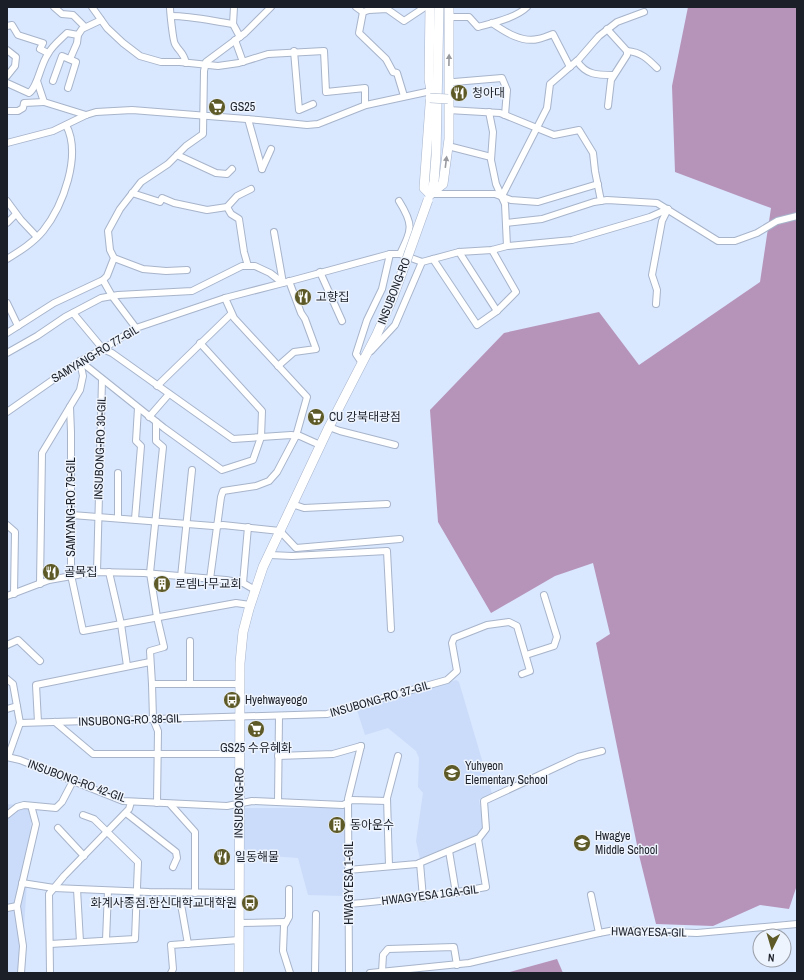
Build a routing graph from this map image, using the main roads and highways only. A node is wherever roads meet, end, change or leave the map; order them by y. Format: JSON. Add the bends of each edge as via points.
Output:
{"nodes":[{"id":1,"x":430,"y":7,"type":"edge"},
{"id":2,"x":439,"y":7,"type":"edge"},
{"id":3,"x":449,"y":7,"type":"edge"},
{"id":4,"x":430,"y":95,"type":"junction"},
{"id":5,"x":448,"y":99,"type":"junction"},
{"id":6,"x":429,"y":197,"type":"junction"},
{"id":7,"x":239,"y":973,"type":"edge"}],
"edges":[{"from":1,"to":4,"type":"main road"},
{"from":2,"to":6,"type":"main road","name":"INSUBONG-RO","via":[[436,156],[434,182]]},
{"from":5,"to":3,"type":"main road","one_way":true},
{"from":4,"to":5,"type":"main road","bridge":true},
{"from":4,"to":6,"type":"main road","via":[[424,188]]},
{"from":6,"to":5,"type":"main road","one_way":true,"via":[[443,184],[448,146]]},
{"from":6,"to":7,"type":"main road","name":"INSUBONG-RO","bridge":true,"via":[[393,297],[263,567],[242,632]]}]}
